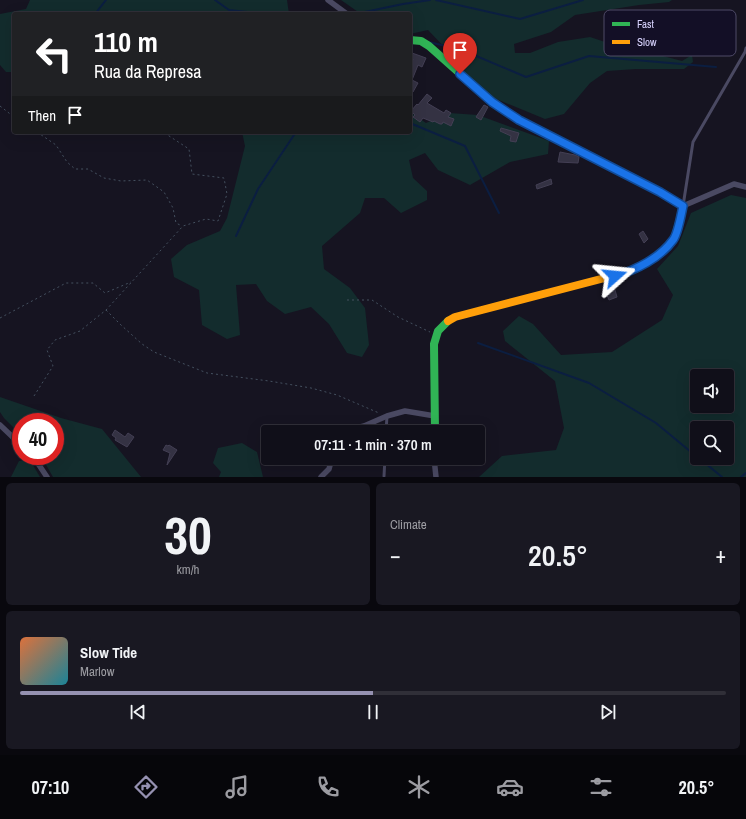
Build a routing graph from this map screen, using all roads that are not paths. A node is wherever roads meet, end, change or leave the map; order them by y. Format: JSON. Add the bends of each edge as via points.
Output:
{"nodes":[{"id":1,"x":328,"y":0,"type":"edge"},
{"id":2,"x":344,"y":12,"type":"edge"},
{"id":3,"x":412,"y":40,"type":"edge"},
{"id":4,"x":746,"y":48,"type":"edge"},
{"id":5,"x":746,"y":188,"type":"edge"},
{"id":6,"x":683,"y":206,"type":"junction"},
{"id":7,"x":387,"y":416,"type":"junction"},
{"id":8,"x":435,"y":416,"type":"junction"},
{"id":9,"x":0,"y":425,"type":"edge"},
{"id":10,"x":366,"y":425,"type":"edge"},
{"id":11,"x":386,"y":425,"type":"edge"},
{"id":12,"x":435,"y":425,"type":"edge"},
{"id":13,"x":12,"y":436,"type":"edge"},
{"id":14,"x":39,"y":465,"type":"edge"},
{"id":15,"x":330,"y":465,"type":"edge"},
{"id":16,"x":385,"y":465,"type":"edge"},
{"id":17,"x":435,"y":465,"type":"edge"},
{"id":18,"x":384,"y":476,"type":"dead end"},
{"id":19,"x":47,"y":477,"type":"edge"},
{"id":20,"x":321,"y":477,"type":"edge"},
{"id":21,"x":436,"y":477,"type":"edge"}],
"edges":[{"from":1,"to":2,"type":"street"},
{"from":3,"to":6,"type":"street","via":[[421,41],[429,46],[492,102],[519,120]]},
{"from":4,"to":6,"type":"lane","via":[[693,142]]},
{"from":5,"to":6,"type":"street","via":[[734,184]]},
{"from":6,"to":8,"type":"street","via":[[674,239],[654,259],[630,272],[455,317],[443,323],[435,335],[434,344]]},
{"from":7,"to":8,"type":"street","via":[[405,410]]},
{"from":7,"to":10,"type":"street"},
{"from":7,"to":11,"type":"lane"},
{"from":8,"to":12,"type":"street"},
{"from":9,"to":13,"type":"street"},
{"from":14,"to":19,"type":"street"},
{"from":15,"to":20,"type":"street"},
{"from":16,"to":18,"type":"lane"},
{"from":17,"to":21,"type":"street"}]}
